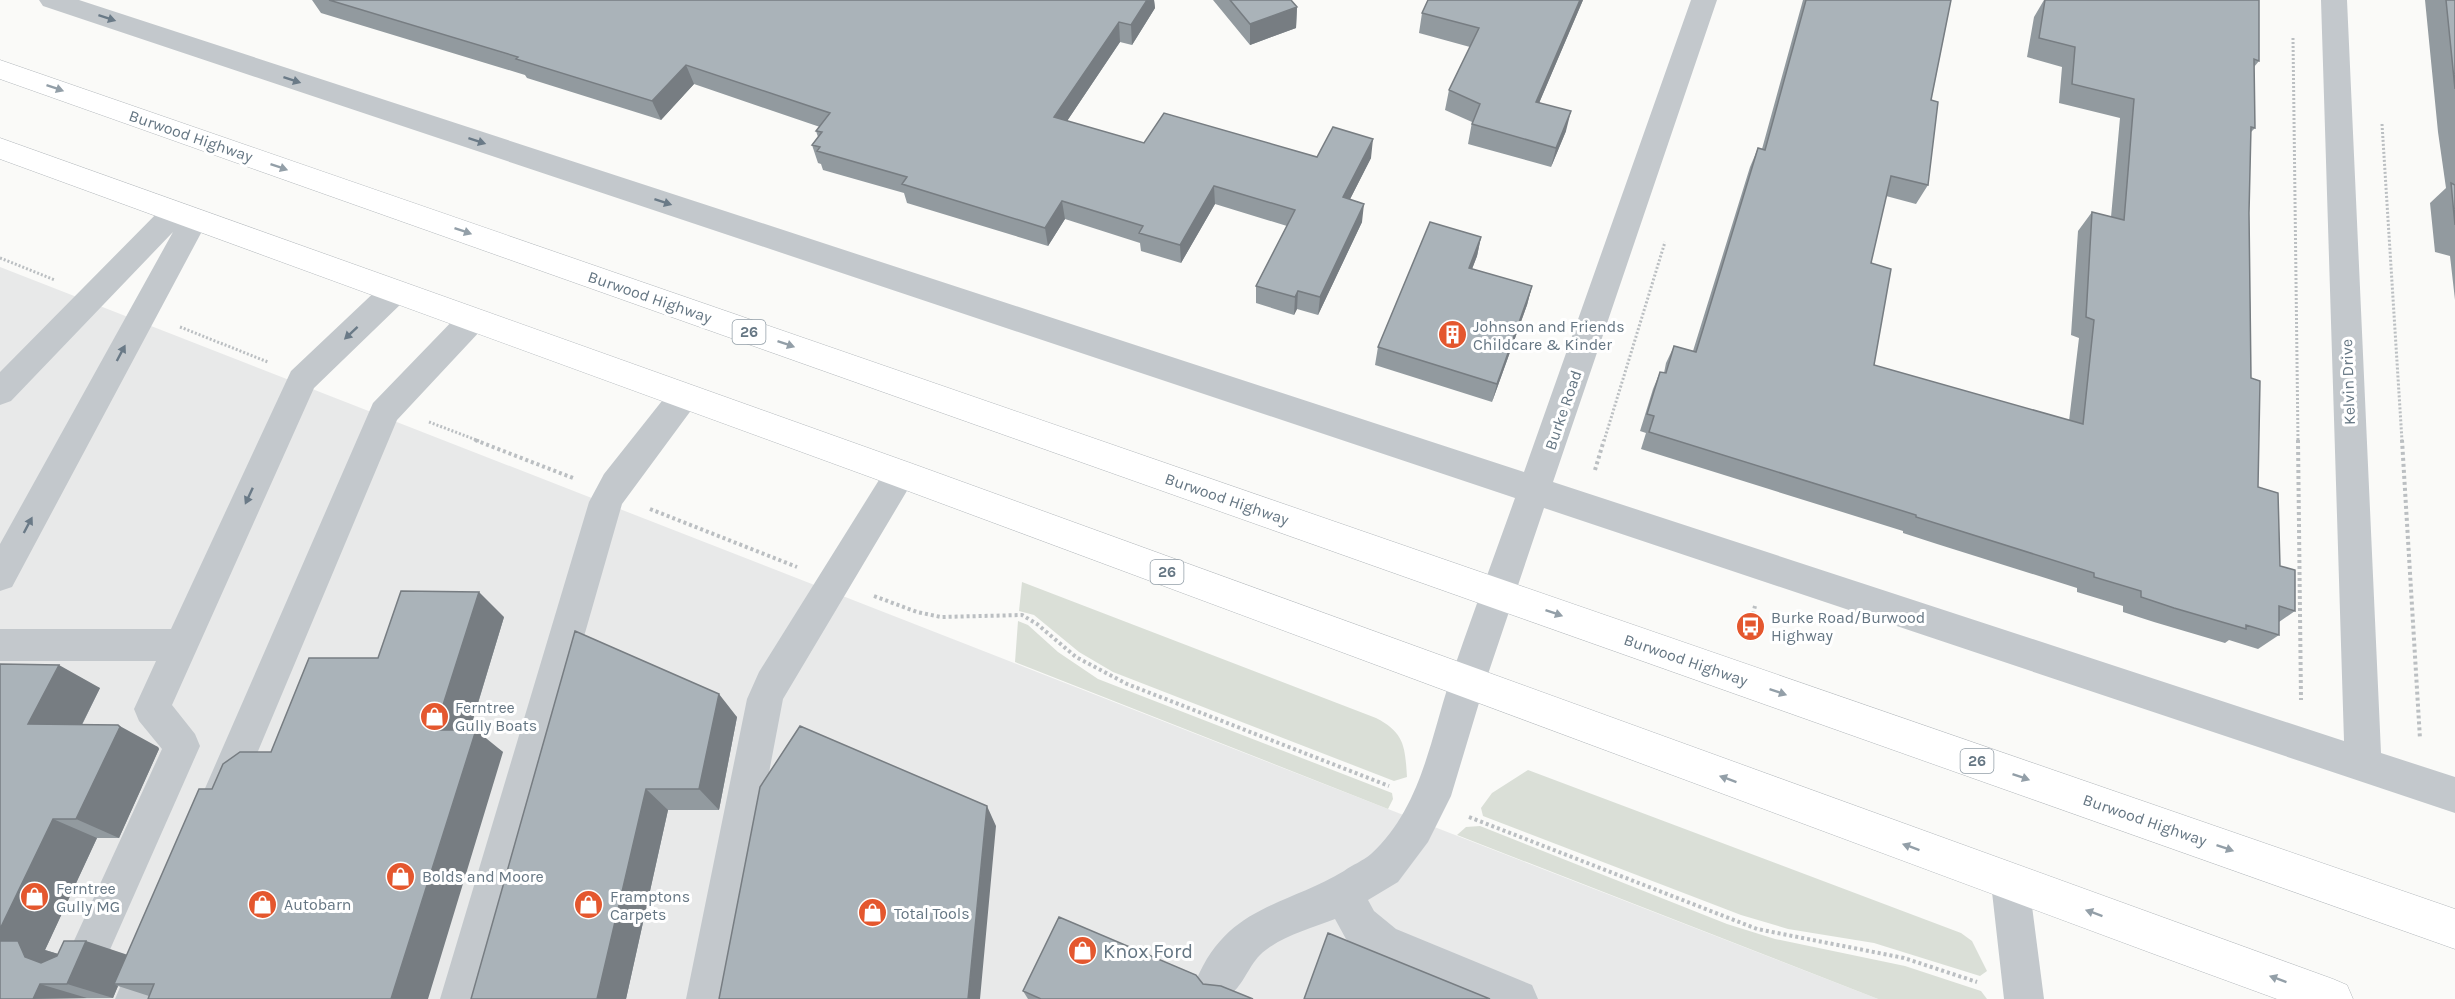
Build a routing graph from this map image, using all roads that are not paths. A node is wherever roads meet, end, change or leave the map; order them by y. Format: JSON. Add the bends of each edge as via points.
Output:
{"nodes":[{"id":1,"x":52,"y":0,"type":"edge"},
{"id":2,"x":1704,"y":0,"type":"edge"},
{"id":3,"x":2334,"y":0,"type":"edge"},
{"id":4,"x":0,"y":69,"type":"edge"},
{"id":5,"x":0,"y":148,"type":"edge"},
{"id":6,"x":184,"y":216,"type":"junction"},
{"id":7,"x":393,"y":293,"type":"junction"},
{"id":8,"x":471,"y":321,"type":"junction"},
{"id":9,"x":0,"y":392,"type":"edge"},
{"id":10,"x":684,"y":396,"type":"junction"},
{"id":11,"x":901,"y":474,"type":"junction"},
{"id":12,"x":1535,"y":490,"type":"junction"},
{"id":13,"x":0,"y":576,"type":"edge"},
{"id":14,"x":1498,"y":594,"type":"junction"},
{"id":15,"x":0,"y":645,"type":"edge"},
{"id":16,"x":180,"y":645,"type":"junction"},
{"id":17,"x":1467,"y":683,"type":"junction"},
{"id":18,"x":2363,"y":764,"type":"junction"},
{"id":19,"x":2455,"y":795,"type":"edge"},
{"id":20,"x":209,"y":825,"type":"edge"},
{"id":21,"x":2010,"y":883,"type":"junction"},
{"id":22,"x":1343,"y":894,"type":"junction"},
{"id":23,"x":167,"y":923,"type":"edge"},
{"id":24,"x":2455,"y":929,"type":"edge"},
{"id":25,"x":87,"y":956,"type":"dead end"},
{"id":26,"x":1216,"y":981,"type":"dead end"},
{"id":27,"x":135,"y":999,"type":"edge"},
{"id":28,"x":460,"y":999,"type":"edge"},
{"id":29,"x":706,"y":999,"type":"edge"},
{"id":30,"x":1518,"y":999,"type":"edge"},
{"id":31,"x":2024,"y":999,"type":"edge"},
{"id":32,"x":2333,"y":999,"type":"edge"}],
"edges":[{"from":1,"to":12,"type":"street","one_way":true},
{"from":2,"to":12,"type":"street","name":"Burke Road"},
{"from":3,"to":18,"type":"street","name":"Kelvin Drive"},
{"from":4,"to":14,"type":"highway","name":"Burwood Highway","number":"26","one_way":true},
{"from":5,"to":6,"type":"highway","number":"26"},
{"from":6,"to":7,"type":"highway","number":"26"},
{"from":6,"to":9,"type":"street"},
{"from":13,"to":6,"type":"street","one_way":true},
{"from":7,"to":8,"type":"highway","number":"26"},
{"from":7,"to":16,"type":"street","one_way":true,"via":[[302,380]]},
{"from":8,"to":10,"type":"highway","number":"26"},
{"from":8,"to":20,"type":"street","via":[[384,412]]},
{"from":10,"to":11,"type":"highway","number":"26"},
{"from":10,"to":28,"type":"street","via":[[606,502]]},
{"from":11,"to":17,"type":"highway","number":"26"},
{"from":11,"to":29,"type":"street","via":[[765,699]]},
{"from":12,"to":14,"type":"street","name":"Burke Road"},
{"from":12,"to":18,"type":"street"},
{"from":14,"to":17,"type":"street","name":"Burke Road"},
{"from":14,"to":24,"type":"highway","name":"Burwood Highway","number":"26","one_way":true},
{"from":15,"to":16,"type":"street"},
{"from":16,"to":25,"type":"street","via":[[152,709],[182,746]]},
{"from":21,"to":17,"type":"highway","number":"26","one_way":true},
{"from":17,"to":22,"type":"street","name":"Burke Road","via":[[1438,783],[1415,829],[1384,868]]},
{"from":18,"to":19,"type":"street"},
{"from":21,"to":31,"type":"street"},
{"from":32,"to":21,"type":"highway","number":"26","one_way":true},
{"from":22,"to":26,"type":"street","name":"Burke Road","via":[[1282,919],[1246,941]]},
{"from":22,"to":30,"type":"street","via":[[1360,925],[1382,943]]},
{"from":23,"to":27,"type":"street"}]}
